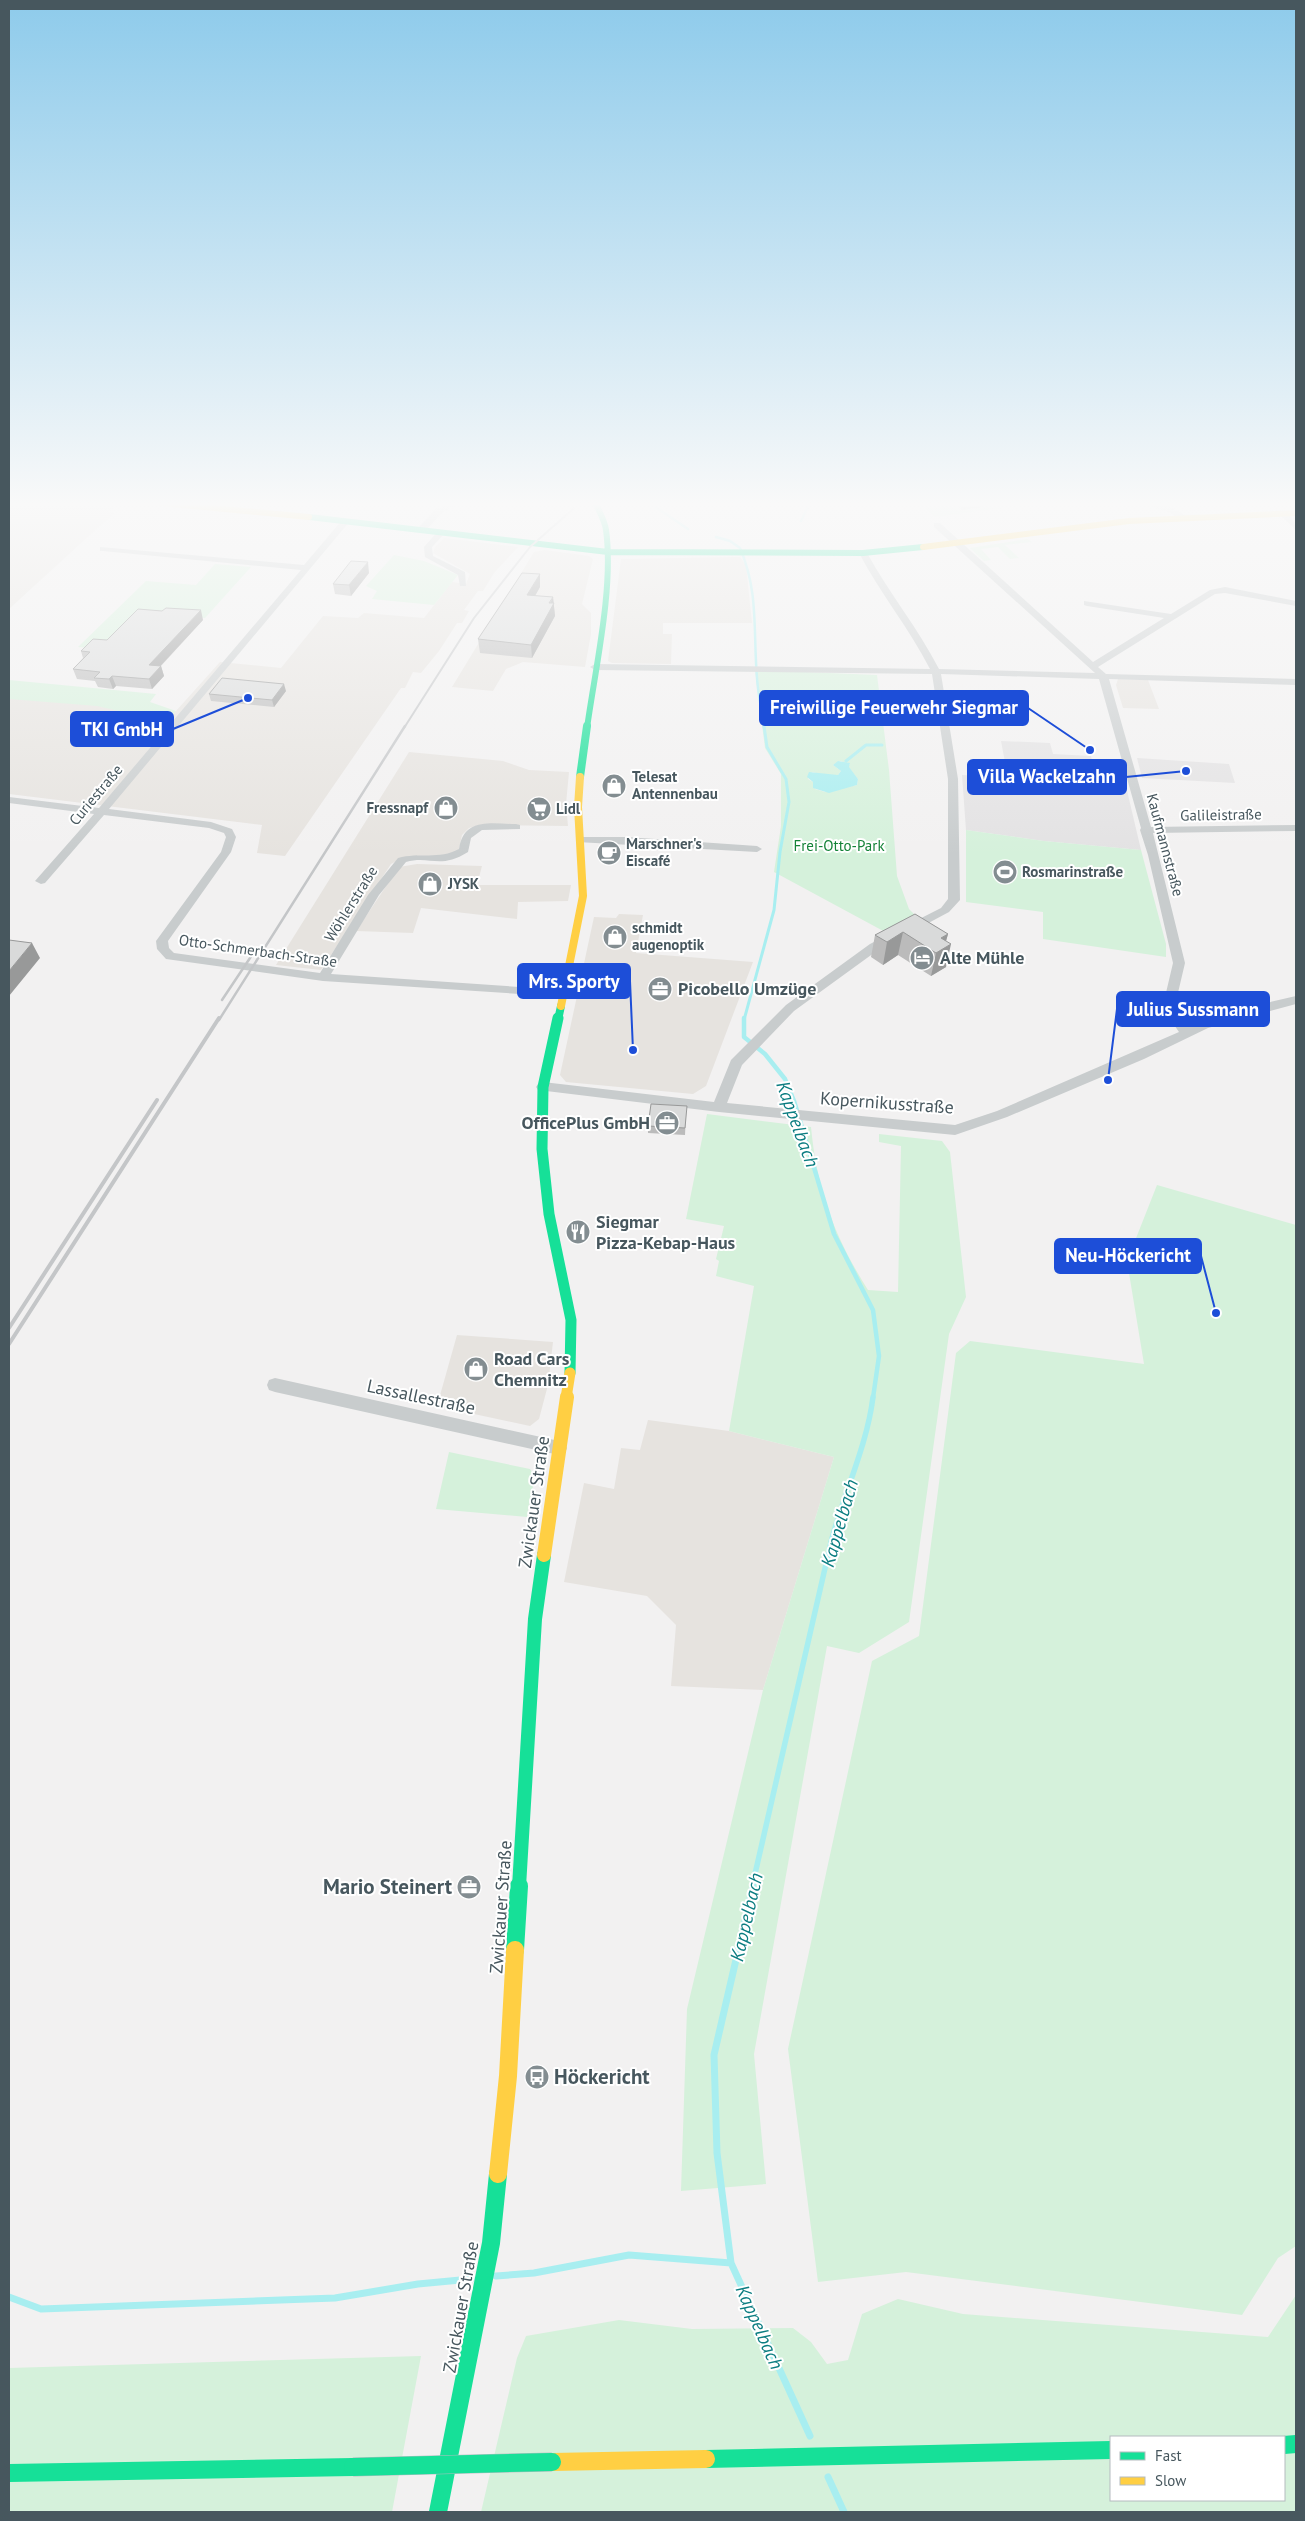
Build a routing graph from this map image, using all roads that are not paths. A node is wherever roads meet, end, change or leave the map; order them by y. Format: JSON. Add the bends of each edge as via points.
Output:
{"nodes":[{"id":1,"x":263,"y":620,"type":"edge"},
{"id":2,"x":600,"y":620,"type":"edge"},
{"id":3,"x":906,"y":620,"type":"edge"},
{"id":4,"x":1040,"y":620,"type":"edge"},
{"id":5,"x":1168,"y":620,"type":"edge"},
{"id":6,"x":595,"y":666,"type":"junction"},
{"id":7,"x":1092,"y":667,"type":"junction"},
{"id":8,"x":936,"y":672,"type":"junction"},
{"id":9,"x":1103,"y":676,"type":"junction"},
{"id":10,"x":1296,"y":682,"type":"edge"},
{"id":11,"x":9,"y":800,"type":"edge"},
{"id":12,"x":103,"y":810,"type":"junction"},
{"id":13,"x":516,"y":827,"type":"dead end"},
{"id":14,"x":1296,"y":828,"type":"edge"},
{"id":15,"x":1146,"y":830,"type":"junction"},
{"id":16,"x":581,"y":840,"type":"junction"},
{"id":17,"x":757,"y":848,"type":"dead end"},
{"id":18,"x":41,"y":881,"type":"dead end"},
{"id":19,"x":323,"y":978,"type":"junction"},
{"id":20,"x":563,"y":994,"type":"junction"},
{"id":21,"x":1296,"y":1000,"type":"edge"},
{"id":22,"x":1187,"y":1033,"type":"junction"},
{"id":23,"x":543,"y":1087,"type":"junction"},
{"id":24,"x":719,"y":1107,"type":"junction"},
{"id":25,"x":275,"y":1385,"type":"dead end"},
{"id":26,"x":559,"y":1448,"type":"junction"},
{"id":27,"x":1110,"y":2450,"type":"edge"},
{"id":28,"x":9,"y":2472,"type":"edge"},
{"id":29,"x":438,"y":2512,"type":"edge"}],
"edges":[{"from":1,"to":12,"type":"street","name":"Curiestraße"},
{"from":2,"to":6,"type":"main road","name":"Zwickauer Straße"},
{"from":3,"to":8,"type":"street"},
{"from":4,"to":7,"type":"street"},
{"from":5,"to":7,"type":"street"},
{"from":6,"to":8,"type":"street"},
{"from":6,"to":16,"type":"main road","name":"Zwickauer Straße","via":[[580,780]]},
{"from":7,"to":9,"type":"street"},
{"from":8,"to":9,"type":"street"},
{"from":8,"to":24,"type":"street","via":[[953,779],[954,900],[945,910],[874,947],[790,1008],[736,1063]]},
{"from":9,"to":10,"type":"street"},
{"from":9,"to":15,"type":"street","name":"Kaufmannstraße"},
{"from":11,"to":12,"type":"street","name":"Otto-Schmerbach-Straße"},
{"from":12,"to":18,"type":"street","name":"Curiestraße"},
{"from":12,"to":19,"type":"street","name":"Otto-Schmerbach-Straße","via":[[211,825],[228,832],[231,837],[226,852],[162,941],[166,953]]},
{"from":13,"to":19,"type":"street","name":"Wöhlerstraße","via":[[480,827],[466,838],[464,850],[450,859],[410,858],[398,862]]},
{"from":14,"to":15,"type":"street","name":"Galileistraße"},
{"from":15,"to":22,"type":"street","name":"Kaufmannstraße","via":[[1179,963],[1170,997],[1172,1013]]},
{"from":16,"to":17,"type":"street"},
{"from":16,"to":20,"type":"main road","name":"Zwickauer Straße","via":[[583,896]]},
{"from":19,"to":20,"type":"street","name":"Otto-Schmerbach-Straße"},
{"from":20,"to":23,"type":"main road","name":"Zwickauer Straße"},
{"from":21,"to":22,"type":"street","name":"Kopernikusstraße","via":[[1249,1011]]},
{"from":22,"to":24,"type":"street","name":"Kopernikusstraße","via":[[1002,1114],[955,1130]]},
{"from":23,"to":24,"type":"street","name":"Kopernikusstraße"},
{"from":23,"to":26,"type":"main road","name":"Zwickauer Straße","via":[[542,1149],[548,1214],[571,1320],[568,1397]]},
{"from":25,"to":26,"type":"street","name":"Lassallestraße"},
{"from":26,"to":29,"type":"main road","name":"Zwickauer Straße","via":[[535,1619],[508,2076],[491,2243]]},
{"from":27,"to":28,"type":"main road","bridge":true}]}
